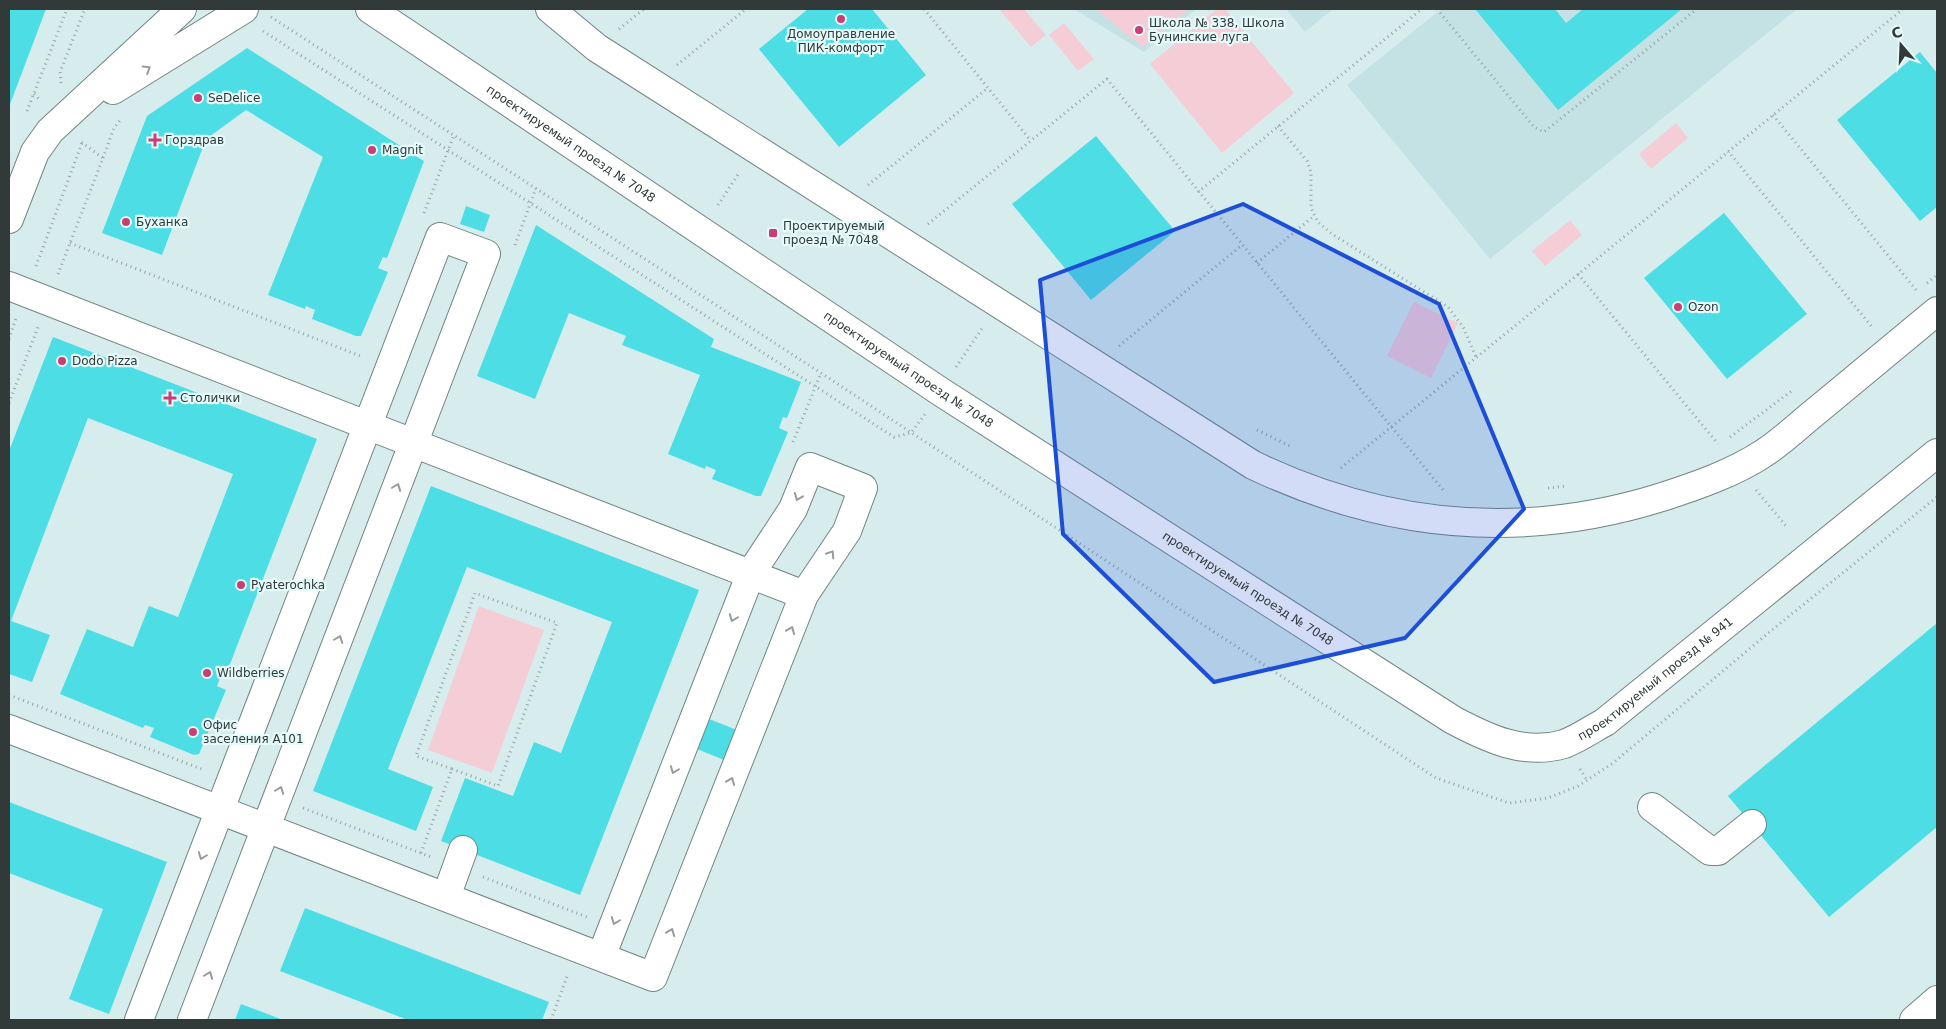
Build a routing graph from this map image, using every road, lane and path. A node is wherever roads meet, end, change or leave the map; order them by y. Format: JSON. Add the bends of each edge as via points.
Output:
{"nodes":[{"id":1,"x":67,"y":9,"type":"edge"},
{"id":2,"x":85,"y":9,"type":"edge"},
{"id":3,"x":182,"y":9,"type":"edge"},
{"id":4,"x":370,"y":9,"type":"edge"},
{"id":5,"x":550,"y":9,"type":"edge"},
{"id":6,"x":644,"y":9,"type":"edge"},
{"id":7,"x":746,"y":9,"type":"edge"},
{"id":8,"x":924,"y":9,"type":"edge"},
{"id":9,"x":1422,"y":9,"type":"edge"},
{"id":10,"x":1437,"y":9,"type":"edge"},
{"id":11,"x":1697,"y":9,"type":"edge"},
{"id":12,"x":1903,"y":9,"type":"edge"},
{"id":13,"x":248,"y":12,"type":"edge"},
{"id":14,"x":625,"y":36,"type":"dead end"},
{"id":15,"x":683,"y":72,"type":"dead end"},
{"id":16,"x":988,"y":88,"type":"junction"},
{"id":17,"x":27,"y":112,"type":"dead end"},
{"id":18,"x":74,"y":112,"type":"junction"},
{"id":19,"x":1773,"y":115,"type":"junction"},
{"id":20,"x":1278,"y":126,"type":"junction"},
{"id":21,"x":1031,"y":141,"type":"junction"},
{"id":22,"x":82,"y":143,"type":"junction"},
{"id":23,"x":1728,"y":152,"type":"junction"},
{"id":24,"x":874,"y":192,"type":"dead end"},
{"id":25,"x":1198,"y":192,"type":"junction"},
{"id":26,"x":1314,"y":216,"type":"junction"},
{"id":27,"x":9,"y":219,"type":"edge"},
{"id":28,"x":919,"y":220,"type":"dead end"},
{"id":29,"x":927,"y":225,"type":"junction"},
{"id":30,"x":935,"y":230,"type":"dead end"},
{"id":31,"x":70,"y":243,"type":"junction"},
{"id":32,"x":1242,"y":245,"type":"junction"},
{"id":33,"x":1257,"y":263,"type":"junction"},
{"id":34,"x":1578,"y":274,"type":"junction"},
{"id":35,"x":1937,"y":275,"type":"edge"},
{"id":36,"x":1917,"y":291,"type":"junction"},
{"id":37,"x":28,"y":293,"type":"edge"},
{"id":38,"x":1910,"y":297,"type":"dead end"},
{"id":39,"x":1937,"y":311,"type":"edge"},
{"id":40,"x":1880,"y":322,"type":"dead end"},
{"id":41,"x":1872,"y":328,"type":"junction"},
{"id":42,"x":1866,"y":333,"type":"dead end"},
{"id":43,"x":9,"y":339,"type":"edge"},
{"id":44,"x":1111,"y":340,"type":"dead end"},
{"id":45,"x":1119,"y":346,"type":"junction"},
{"id":46,"x":1128,"y":351,"type":"dead end"},
{"id":47,"x":1476,"y":357,"type":"junction"},
{"id":48,"x":368,"y":359,"type":"dead end"},
{"id":49,"x":1795,"y":388,"type":"dead end"},
{"id":50,"x":9,"y":403,"type":"edge"},
{"id":51,"x":368,"y":425,"type":"junction"},
{"id":52,"x":1251,"y":427,"type":"dead end"},
{"id":53,"x":1391,"y":427,"type":"junction"},
{"id":54,"x":911,"y":433,"type":"junction"},
{"id":55,"x":414,"y":443,"type":"junction"},
{"id":56,"x":1719,"y":445,"type":"junction"},
{"id":57,"x":1293,"y":448,"type":"dead end"},
{"id":58,"x":1711,"y":448,"type":"dead end"},
{"id":59,"x":1937,"y":453,"type":"edge"},
{"id":60,"x":1333,"y":464,"type":"dead end"},
{"id":61,"x":1737,"y":467,"type":"junction"},
{"id":62,"x":1341,"y":468,"type":"junction"},
{"id":63,"x":1350,"y":470,"type":"dead end"},
{"id":64,"x":1577,"y":484,"type":"dead end"},
{"id":65,"x":1436,"y":490,"type":"dead end"},
{"id":66,"x":1538,"y":490,"type":"dead end"},
{"id":67,"x":1937,"y":497,"type":"edge"},
{"id":68,"x":1786,"y":526,"type":"dead end"},
{"id":69,"x":751,"y":573,"type":"junction"},
{"id":70,"x":804,"y":595,"type":"junction"},
{"id":71,"x":9,"y":695,"type":"edge"},
{"id":72,"x":1453,"y":720,"type":"joint"},
{"id":73,"x":9,"y":729,"type":"edge"},
{"id":74,"x":452,"y":770,"type":"junction"},
{"id":75,"x":231,"y":780,"type":"junction"},
{"id":76,"x":277,"y":798,"type":"junction"},
{"id":77,"x":1652,"y":807,"type":"dead end"},
{"id":78,"x":220,"y":810,"type":"junction"},
{"id":79,"x":1752,"y":824,"type":"dead end"},
{"id":80,"x":266,"y":828,"type":"junction"},
{"id":81,"x":421,"y":853,"type":"junction"},
{"id":82,"x":460,"y":859,"type":"junction"},
{"id":83,"x":446,"y":897,"type":"junction"},
{"id":84,"x":613,"y":927,"type":"junction"},
{"id":85,"x":601,"y":957,"type":"junction"},
{"id":86,"x":1937,"y":1000,"type":"edge"},
{"id":87,"x":139,"y":1020,"type":"edge"},
{"id":88,"x":192,"y":1020,"type":"edge"},
{"id":89,"x":1914,"y":1020,"type":"edge"}],
"edges":[{"from":1,"to":17,"type":"path"},
{"from":2,"to":18,"type":"path","via":[[60,72],[62,87]]},
{"from":3,"to":18,"type":"street"},
{"from":4,"to":72,"type":"street","name":"проектируемый проезд № 7048","via":[[941,392]]},
{"from":5,"to":61,"type":"street","via":[[605,53],[1252,465],[1287,481],[1371,509],[1429,520],[1527,523],[1583,517],[1632,507],[1688,489]]},
{"from":6,"to":14,"type":"path","via":[[617,30]]},
{"from":7,"to":15,"type":"path","via":[[675,67]]},
{"from":8,"to":16,"type":"path"},
{"from":9,"to":20,"type":"path"},
{"from":10,"to":11,"type":"path","via":[[1534,127],[1544,132]]},
{"from":12,"to":19,"type":"path"},
{"from":18,"to":13,"type":"street","one_way":true},
{"from":13,"to":54,"type":"path"},
{"from":13,"to":54,"type":"path","via":[[894,437]]},
{"from":16,"to":21,"type":"path"},
{"from":16,"to":24,"type":"path","via":[[866,187]]},
{"from":18,"to":22,"type":"path"},
{"from":18,"to":22,"type":"path","via":[[89,119],[90,125]]},
{"from":18,"to":27,"type":"street","via":[[35,152]]},
{"from":19,"to":23,"type":"path"},
{"from":19,"to":36,"type":"path"},
{"from":20,"to":25,"type":"path"},
{"from":20,"to":26,"type":"path","via":[[1309,166]]},
{"from":21,"to":25,"type":"path","via":[[1106,79]]},
{"from":21,"to":29,"type":"path"},
{"from":22,"to":31,"type":"path","via":[[102,158]]},
{"from":22,"to":37,"type":"path"},
{"from":23,"to":34,"type":"path"},
{"from":23,"to":41,"type":"path"},
{"from":25,"to":32,"type":"path"},
{"from":26,"to":33,"type":"path"},
{"from":26,"to":47,"type":"path","via":[[1332,234],[1448,307],[1464,327]]},
{"from":28,"to":29,"type":"path"},
{"from":29,"to":30,"type":"path"},
{"from":31,"to":37,"type":"path"},
{"from":31,"to":48,"type":"path"},
{"from":32,"to":33,"type":"path"},
{"from":32,"to":45,"type":"path"},
{"from":33,"to":53,"type":"path"},
{"from":34,"to":47,"type":"path"},
{"from":34,"to":56,"type":"path"},
{"from":35,"to":36,"type":"path"},
{"from":36,"to":38,"type":"path"},
{"from":37,"to":43,"type":"path"},
{"from":37,"to":50,"type":"path"},
{"from":37,"to":51,"type":"street"},
{"from":39,"to":61,"type":"street","via":[[1764,453]]},
{"from":40,"to":41,"type":"path"},
{"from":41,"to":42,"type":"path"},
{"from":44,"to":45,"type":"path"},
{"from":45,"to":46,"type":"path"},
{"from":47,"to":53,"type":"path"},
{"from":49,"to":56,"type":"path"},
{"from":51,"to":55,"type":"street"},
{"from":51,"to":55,"type":"street","via":[[440,237],[486,254]]},
{"from":51,"to":75,"type":"street"},
{"from":52,"to":57,"type":"path"},
{"from":53,"to":62,"type":"path"},
{"from":53,"to":65,"type":"path","via":[[1445,493]]},
{"from":54,"to":67,"type":"path","via":[[1436,778],[1509,803],[1555,795],[1578,786],[1612,763]]},
{"from":55,"to":69,"type":"street"},
{"from":76,"to":55,"type":"street","one_way":true},
{"from":56,"to":58,"type":"path"},
{"from":59,"to":72,"type":"street","name":"проектируемый проезд № 941","via":[[1605,722],[1564,744],[1534,749],[1485,738]]},
{"from":60,"to":62,"type":"path"},
{"from":61,"to":68,"type":"path"},
{"from":62,"to":63,"type":"path"},
{"from":64,"to":66,"type":"path"},
{"from":69,"to":70,"type":"street"},
{"from":70,"to":69,"type":"street","one_way":true,"via":[[846,531],[863,488],[810,467],[793,509]]},
{"from":69,"to":84,"type":"street","one_way":true},
{"from":85,"to":70,"type":"street","one_way":true,"via":[[653,977]]},
{"from":71,"to":75,"type":"path"},
{"from":73,"to":78,"type":"street"},
{"from":74,"to":74,"type":"path","via":[[416,756],[475,593],[557,623],[498,786]]},
{"from":74,"to":81,"type":"path"},
{"from":75,"to":78,"type":"street"},
{"from":76,"to":80,"type":"street"},
{"from":76,"to":81,"type":"path"},
{"from":77,"to":79,"type":"street","via":[[1710,851],[1718,851]]},
{"from":78,"to":80,"type":"street"},
{"from":78,"to":87,"type":"street","one_way":true},
{"from":80,"to":83,"type":"street"},
{"from":88,"to":80,"type":"street","one_way":true},
{"from":81,"to":82,"type":"path"},
{"from":82,"to":83,"type":"street"},
{"from":82,"to":84,"type":"path"},
{"from":83,"to":85,"type":"street"},
{"from":84,"to":85,"type":"street"},
{"from":86,"to":89,"type":"street"}]}
